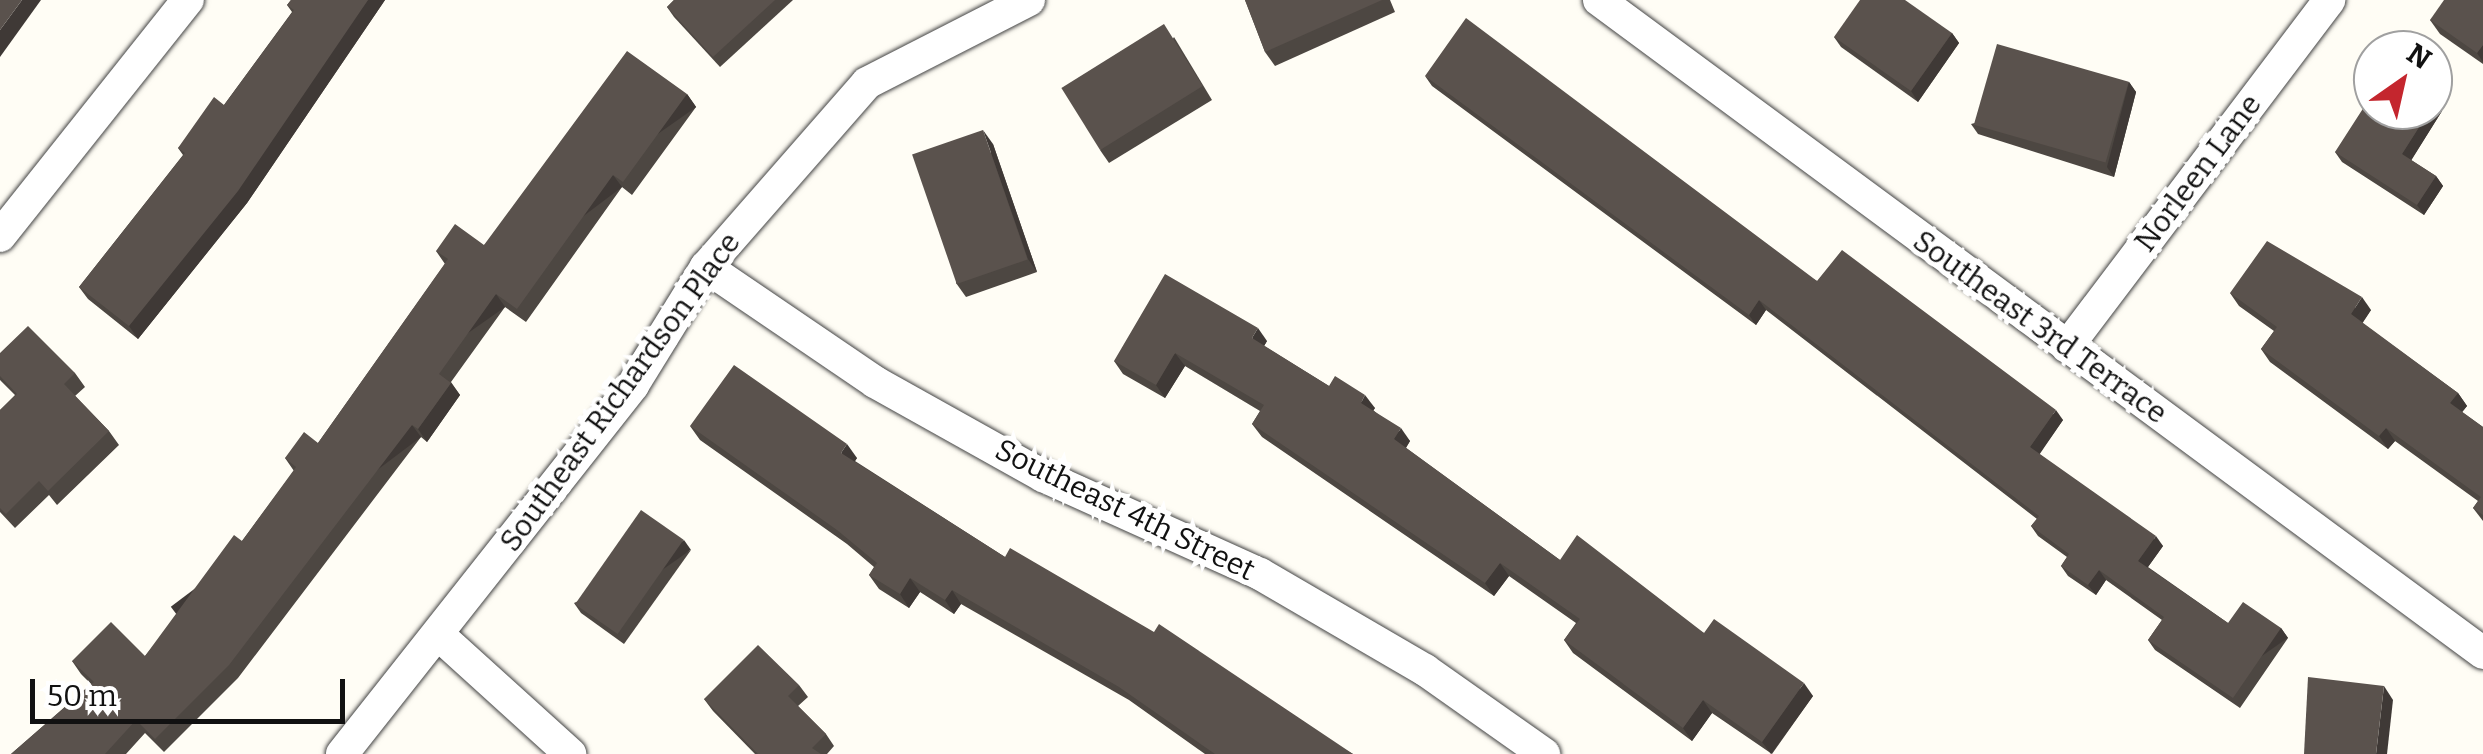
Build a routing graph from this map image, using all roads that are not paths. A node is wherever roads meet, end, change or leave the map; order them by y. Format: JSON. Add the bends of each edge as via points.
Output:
{"nodes":[{"id":1,"x":188,"y":0,"type":"edge"},
{"id":2,"x":1029,"y":0,"type":"edge"},
{"id":3,"x":1599,"y":0,"type":"edge"},
{"id":4,"x":2329,"y":0,"type":"edge"},
{"id":5,"x":0,"y":236,"type":"edge"},
{"id":6,"x":706,"y":267,"type":"junction"},
{"id":7,"x":2067,"y":347,"type":"junction"},
{"id":8,"x":440,"y":636,"type":"junction"},
{"id":9,"x":2483,"y":652,"type":"edge"},
{"id":10,"x":342,"y":754,"type":"edge"},
{"id":11,"x":570,"y":754,"type":"edge"},
{"id":12,"x":1544,"y":754,"type":"edge"}],
"edges":[{"from":1,"to":5,"type":"street"},
{"from":2,"to":6,"type":"street","name":"Southeast Richardson Place","via":[[867,83]]},
{"from":3,"to":7,"type":"street","name":"Southeast 3rd Terrace"},
{"from":4,"to":7,"type":"street","name":"Norleen Lane"},
{"from":6,"to":8,"type":"street","name":"Southeast Richardson Place","via":[[633,386]]},
{"from":6,"to":12,"type":"street","name":"Southeast 4th Street","via":[[875,382],[1042,476],[1260,574],[1425,670]]},
{"from":7,"to":9,"type":"street","name":"Southeast 3rd Terrace"},
{"from":8,"to":10,"type":"street","name":"Southeast Richardson Place"},
{"from":8,"to":11,"type":"street"}]}
